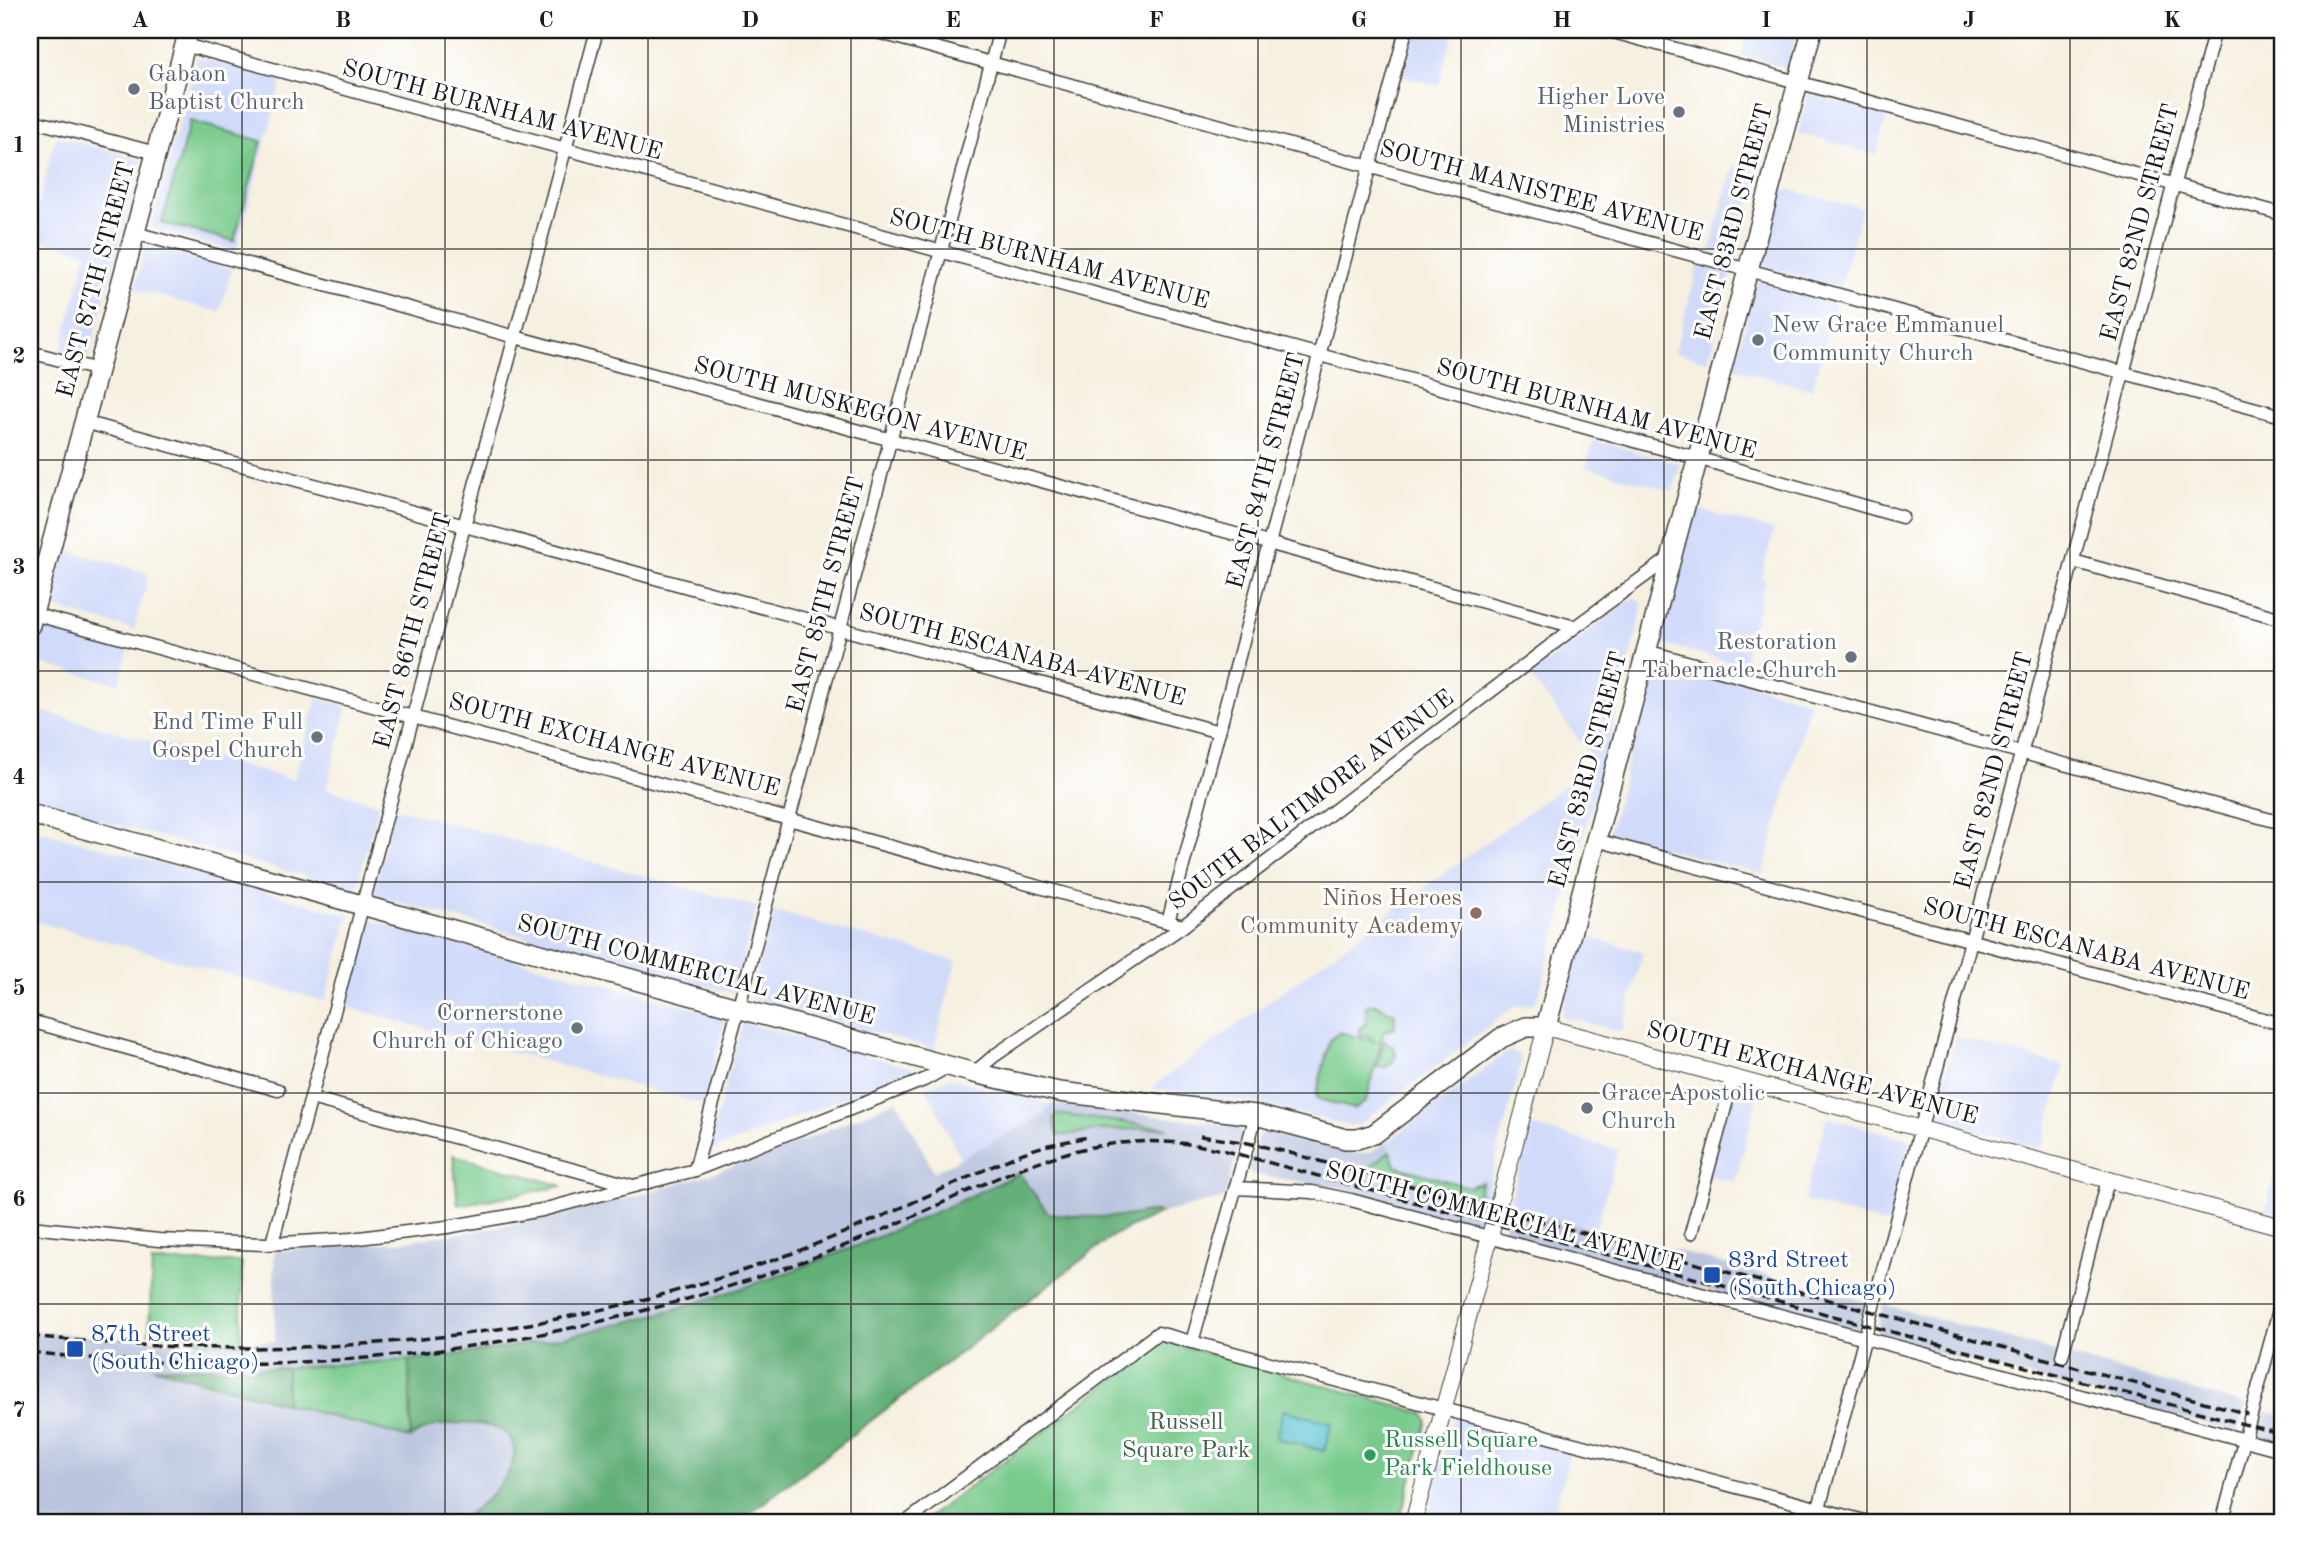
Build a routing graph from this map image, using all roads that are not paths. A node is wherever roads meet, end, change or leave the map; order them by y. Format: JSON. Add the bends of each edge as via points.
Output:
{"nodes":[{"id":1,"x":597,"y":30,"type":"edge"},
{"id":2,"x":870,"y":30,"type":"edge"},
{"id":3,"x":1000,"y":30,"type":"edge"},
{"id":4,"x":1406,"y":30,"type":"edge"},
{"id":5,"x":1606,"y":30,"type":"edge"},
{"id":6,"x":1812,"y":30,"type":"edge"},
{"id":7,"x":2215,"y":30,"type":"edge"},
{"id":8,"x":187,"y":38,"type":"edge"},
{"id":9,"x":991,"y":63,"type":"junction"},
{"id":10,"x":1798,"y":82,"type":"junction"},
{"id":11,"x":30,"y":120,"type":"edge"},
{"id":12,"x":565,"y":150,"type":"junction"},
{"id":13,"x":156,"y":153,"type":"junction"},
{"id":14,"x":1370,"y":167,"type":"junction"},
{"id":15,"x":2174,"y":185,"type":"junction"},
{"id":16,"x":2282,"y":214,"type":"edge"},
{"id":17,"x":135,"y":233,"type":"junction"},
{"id":18,"x":941,"y":252,"type":"junction"},
{"id":19,"x":1748,"y":271,"type":"junction"},
{"id":20,"x":515,"y":337,"type":"junction"},
{"id":21,"x":30,"y":352,"type":"edge"},
{"id":22,"x":1319,"y":356,"type":"junction"},
{"id":23,"x":98,"y":370,"type":"junction"},
{"id":24,"x":2123,"y":373,"type":"junction"},
{"id":25,"x":2282,"y":416,"type":"edge"},
{"id":26,"x":84,"y":422,"type":"junction"},
{"id":27,"x":890,"y":440,"type":"junction"},
{"id":28,"x":1698,"y":458,"type":"junction"},
{"id":29,"x":1902,"y":517,"type":"dead end"},
{"id":30,"x":464,"y":526,"type":"junction"},
{"id":31,"x":1269,"y":544,"type":"junction"},
{"id":32,"x":1671,"y":557,"type":"junction"},
{"id":33,"x":2073,"y":561,"type":"junction"},
{"id":34,"x":35,"y":584,"type":"edge"},
{"id":35,"x":31,"y":619,"type":"edge"},
{"id":36,"x":2282,"y":619,"type":"edge"},
{"id":37,"x":1575,"y":627,"type":"junction"},
{"id":38,"x":840,"y":628,"type":"junction"},
{"id":39,"x":1646,"y":651,"type":"junction"},
{"id":40,"x":413,"y":717,"type":"junction"},
{"id":41,"x":1219,"y":732,"type":"junction"},
{"id":42,"x":2021,"y":752,"type":"junction"},
{"id":43,"x":30,"y":814,"type":"edge"},
{"id":44,"x":789,"y":819,"type":"junction"},
{"id":45,"x":2282,"y":823,"type":"edge"},
{"id":46,"x":1596,"y":840,"type":"junction"},
{"id":47,"x":363,"y":906,"type":"junction"},
{"id":48,"x":1168,"y":922,"type":"junction"},
{"id":49,"x":1183,"y":926,"type":"junction"},
{"id":50,"x":1971,"y":941,"type":"junction"},
{"id":51,"x":738,"y":1008,"type":"junction"},
{"id":52,"x":30,"y":1021,"type":"edge"},
{"id":53,"x":2282,"y":1024,"type":"edge"},
{"id":54,"x":1546,"y":1027,"type":"junction"},
{"id":55,"x":949,"y":1066,"type":"junction"},
{"id":56,"x":974,"y":1073,"type":"junction"},
{"id":57,"x":1733,"y":1078,"type":"junction"},
{"id":58,"x":278,"y":1090,"type":"dead end"},
{"id":59,"x":311,"y":1098,"type":"junction"},
{"id":60,"x":1256,"y":1115,"type":"junction"},
{"id":61,"x":1920,"y":1129,"type":"junction"},
{"id":62,"x":1357,"y":1139,"type":"joint"},
{"id":63,"x":695,"y":1170,"type":"junction"},
{"id":64,"x":2108,"y":1180,"type":"junction"},
{"id":65,"x":637,"y":1186,"type":"junction"},
{"id":66,"x":1236,"y":1188,"type":"junction"},
{"id":67,"x":30,"y":1227,"type":"edge"},
{"id":68,"x":2282,"y":1227,"type":"edge"},
{"id":69,"x":1691,"y":1233,"type":"dead end"},
{"id":70,"x":1489,"y":1237,"type":"junction"},
{"id":71,"x":269,"y":1244,"type":"junction"},
{"id":72,"x":2282,"y":1299,"type":"edge"},
{"id":73,"x":1864,"y":1338,"type":"junction"},
{"id":74,"x":1192,"y":1342,"type":"junction"},
{"id":75,"x":2062,"y":1356,"type":"dead end"},
{"id":76,"x":1444,"y":1409,"type":"junction"},
{"id":77,"x":2244,"y":1440,"type":"junction"},
{"id":78,"x":2282,"y":1450,"type":"edge"},
{"id":79,"x":1819,"y":1509,"type":"junction"},
{"id":80,"x":905,"y":1523,"type":"edge"},
{"id":81,"x":1413,"y":1523,"type":"edge"},
{"id":82,"x":1815,"y":1523,"type":"edge"},
{"id":83,"x":1872,"y":1523,"type":"edge"},
{"id":84,"x":2222,"y":1523,"type":"edge"}],
"edges":[{"from":1,"to":12,"type":"street","name":"EAST 86TH STREET"},
{"from":2,"to":9,"type":"street","name":"SOUTH MANISTEE AVENUE"},
{"from":3,"to":9,"type":"street","name":"EAST 85TH STREET"},
{"from":4,"to":14,"type":"street","name":"EAST 84TH STREET"},
{"from":5,"to":10,"type":"street"},
{"from":6,"to":10,"type":"main road","name":"EAST 83RD STREET"},
{"from":7,"to":15,"type":"street","name":"EAST 82ND STREET"},
{"from":8,"to":12,"type":"street","name":"SOUTH BURNHAM AVENUE"},
{"from":8,"to":13,"type":"main road","name":"EAST 87TH STREET"},
{"from":9,"to":14,"type":"street","name":"SOUTH MANISTEE AVENUE"},
{"from":9,"to":18,"type":"street","name":"EAST 85TH STREET"},
{"from":10,"to":15,"type":"street"},
{"from":10,"to":19,"type":"main road","name":"EAST 83RD STREET"},
{"from":11,"to":13,"type":"street"},
{"from":12,"to":18,"type":"street","name":"SOUTH BURNHAM AVENUE"},
{"from":12,"to":20,"type":"street","name":"EAST 86TH STREET"},
{"from":13,"to":17,"type":"main road","name":"EAST 87TH STREET"},
{"from":14,"to":19,"type":"street","name":"SOUTH MANISTEE AVENUE"},
{"from":14,"to":22,"type":"street","name":"EAST 84TH STREET"},
{"from":15,"to":16,"type":"street"},
{"from":15,"to":24,"type":"street","name":"EAST 82ND STREET"},
{"from":17,"to":20,"type":"street","name":"SOUTH MUSKEGON AVENUE"},
{"from":17,"to":23,"type":"main road","name":"EAST 87TH STREET"},
{"from":18,"to":22,"type":"street","name":"SOUTH BURNHAM AVENUE"},
{"from":18,"to":27,"type":"street","name":"EAST 85TH STREET"},
{"from":19,"to":24,"type":"street","name":"SOUTH MANISTEE AVENUE"},
{"from":19,"to":28,"type":"main road","name":"EAST 83RD STREET"},
{"from":20,"to":27,"type":"street","name":"SOUTH MUSKEGON AVENUE"},
{"from":20,"to":30,"type":"street","name":"EAST 86TH STREET"},
{"from":21,"to":23,"type":"street"},
{"from":22,"to":28,"type":"street","name":"SOUTH BURNHAM AVENUE"},
{"from":22,"to":31,"type":"street","name":"EAST 84TH STREET"},
{"from":23,"to":26,"type":"main road","name":"EAST 87TH STREET"},
{"from":24,"to":25,"type":"street","name":"SOUTH MANISTEE AVENUE"},
{"from":24,"to":33,"type":"street","name":"EAST 82ND STREET"},
{"from":26,"to":30,"type":"street","name":"SOUTH ESCANABA AVENUE"},
{"from":26,"to":34,"type":"main road","name":"EAST 87TH STREET"},
{"from":27,"to":31,"type":"street","name":"SOUTH MUSKEGON AVENUE"},
{"from":27,"to":38,"type":"street","name":"EAST 85TH STREET"},
{"from":28,"to":29,"type":"street","name":"SOUTH BURNHAM AVENUE"},
{"from":28,"to":32,"type":"main road","name":"EAST 83RD STREET"},
{"from":30,"to":38,"type":"street","name":"SOUTH ESCANABA AVENUE"},
{"from":30,"to":40,"type":"street","name":"EAST 86TH STREET"},
{"from":31,"to":37,"type":"street","name":"SOUTH MUSKEGON AVENUE"},
{"from":31,"to":41,"type":"street","name":"EAST 84TH STREET"},
{"from":32,"to":37,"type":"street","name":"SOUTH BALTIMORE AVENUE"},
{"from":32,"to":39,"type":"main road","name":"EAST 83RD STREET"},
{"from":33,"to":36,"type":"street"},
{"from":33,"to":42,"type":"street","name":"EAST 82ND STREET"},
{"from":34,"to":35,"type":"main road","name":"EAST 87TH STREET"},
{"from":35,"to":40,"type":"street","name":"SOUTH EXCHANGE AVENUE"},
{"from":37,"to":49,"type":"street","name":"SOUTH BALTIMORE AVENUE"},
{"from":38,"to":41,"type":"street","name":"SOUTH ESCANABA AVENUE"},
{"from":38,"to":44,"type":"street","name":"EAST 85TH STREET"},
{"from":39,"to":42,"type":"street"},
{"from":39,"to":46,"type":"main road","name":"EAST 83RD STREET"},
{"from":40,"to":44,"type":"street","name":"SOUTH EXCHANGE AVENUE"},
{"from":40,"to":47,"type":"street","name":"EAST 86TH STREET"},
{"from":41,"to":48,"type":"street","name":"EAST 84TH STREET"},
{"from":42,"to":45,"type":"street"},
{"from":42,"to":50,"type":"street","name":"EAST 82ND STREET"},
{"from":43,"to":47,"type":"main road","name":"SOUTH COMMERCIAL AVENUE"},
{"from":44,"to":48,"type":"street","name":"SOUTH EXCHANGE AVENUE"},
{"from":44,"to":51,"type":"street","name":"EAST 85TH STREET"},
{"from":46,"to":50,"type":"street","name":"SOUTH ESCANABA AVENUE"},
{"from":46,"to":54,"type":"main road","name":"EAST 83RD STREET"},
{"from":47,"to":51,"type":"main road","name":"SOUTH COMMERCIAL AVENUE"},
{"from":47,"to":59,"type":"street","name":"EAST 86TH STREET"},
{"from":48,"to":49,"type":"street","name":"SOUTH EXCHANGE AVENUE"},
{"from":49,"to":56,"type":"street","name":"SOUTH BALTIMORE AVENUE"},
{"from":50,"to":53,"type":"street","name":"SOUTH ESCANABA AVENUE"},
{"from":50,"to":61,"type":"street","name":"EAST 82ND STREET"},
{"from":51,"to":55,"type":"main road","name":"SOUTH COMMERCIAL AVENUE"},
{"from":51,"to":63,"type":"street","name":"EAST 85TH STREET"},
{"from":52,"to":58,"type":"street"},
{"from":54,"to":57,"type":"street","name":"SOUTH EXCHANGE AVENUE"},
{"from":54,"to":62,"type":"main road","name":"SOUTH EXCHANGE AVENUE","via":[[1526,1027],[1501,1038],[1384,1128]]},
{"from":54,"to":70,"type":"street","name":"EAST 83RD STREET"},
{"from":55,"to":56,"type":"main road","name":"SOUTH COMMERCIAL AVENUE"},
{"from":55,"to":63,"type":"street"},
{"from":56,"to":60,"type":"main road","name":"SOUTH COMMERCIAL AVENUE","via":[[1059,1092]]},
{"from":57,"to":61,"type":"street","name":"SOUTH EXCHANGE AVENUE"},
{"from":57,"to":69,"type":"street"},
{"from":59,"to":65,"type":"street"},
{"from":59,"to":71,"type":"street","name":"EAST 86TH STREET"},
{"from":60,"to":62,"type":"main road","name":"SOUTH COMMERCIAL AVENUE"},
{"from":60,"to":66,"type":"street"},
{"from":61,"to":64,"type":"street","name":"SOUTH EXCHANGE AVENUE"},
{"from":61,"to":73,"type":"street","name":"EAST 82ND STREET"},
{"from":63,"to":65,"type":"street"},
{"from":64,"to":68,"type":"street","name":"SOUTH EXCHANGE AVENUE"},
{"from":64,"to":75,"type":"street"},
{"from":65,"to":71,"type":"street","via":[[447,1227]]},
{"from":66,"to":70,"type":"street","name":"SOUTH COMMERCIAL AVENUE","via":[[1333,1196]]},
{"from":66,"to":74,"type":"street"},
{"from":67,"to":71,"type":"street","via":[[159,1240]]},
{"from":70,"to":73,"type":"street","name":"SOUTH COMMERCIAL AVENUE"},
{"from":70,"to":76,"type":"street","name":"EAST 83RD STREET"},
{"from":72,"to":77,"type":"street"},
{"from":73,"to":77,"type":"street","name":"SOUTH COMMERCIAL AVENUE"},
{"from":73,"to":79,"type":"street","name":"EAST 82ND STREET"},
{"from":74,"to":76,"type":"street"},
{"from":74,"to":80,"type":"street","via":[[1158,1333]]},
{"from":76,"to":79,"type":"street"},
{"from":76,"to":81,"type":"street","name":"EAST 83RD STREET"},
{"from":77,"to":78,"type":"street","name":"SOUTH COMMERCIAL AVENUE"},
{"from":77,"to":84,"type":"street"},
{"from":79,"to":82,"type":"street","name":"EAST 82ND STREET"},
{"from":79,"to":83,"type":"street"}]}
